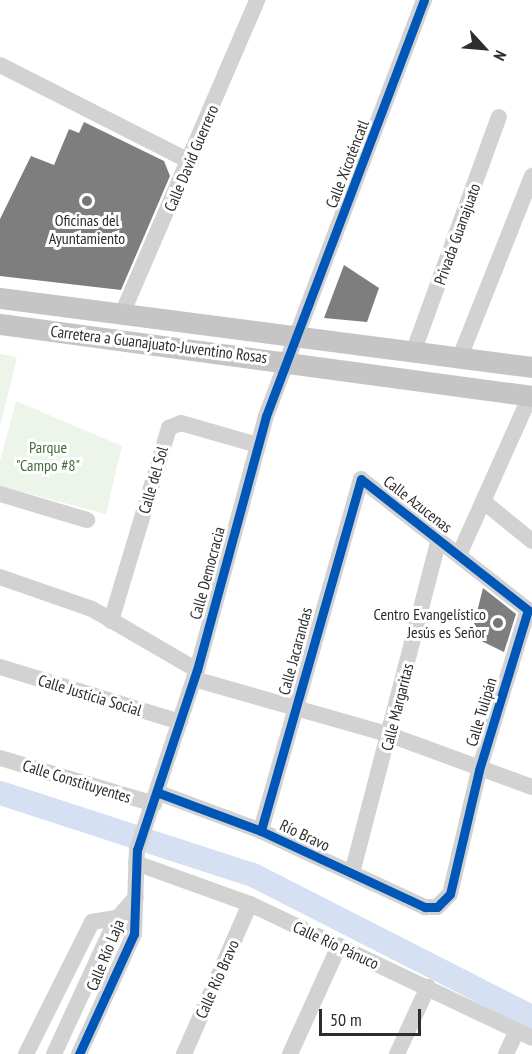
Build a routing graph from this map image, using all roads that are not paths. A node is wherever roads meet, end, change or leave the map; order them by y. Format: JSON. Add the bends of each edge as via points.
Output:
{"nodes":[{"id":1,"x":257,"y":0,"type":"edge"},
{"id":2,"x":424,"y":0,"type":"edge"},
{"id":3,"x":0,"y":65,"type":"edge"},
{"id":4,"x":499,"y":117,"type":"dead end"},
{"id":5,"x":191,"y":162,"type":"junction"},
{"id":6,"x":532,"y":176,"type":"edge"},
{"id":7,"x":0,"y":298,"type":"edge"},
{"id":8,"x":46,"y":304,"type":"junction"},
{"id":9,"x":122,"y":314,"type":"junction"},
{"id":10,"x":0,"y":324,"type":"edge"},
{"id":11,"x":43,"y":330,"type":"junction"},
{"id":12,"x":297,"y":338,"type":"junction"},
{"id":13,"x":414,"y":350,"type":"junction"},
{"id":14,"x":460,"y":357,"type":"junction"},
{"id":15,"x":288,"y":359,"type":"junction"},
{"id":16,"x":532,"y":367,"type":"edge"},
{"id":17,"x":531,"y":396,"type":"edge"},
{"id":18,"x":256,"y":445,"type":"junction"},
{"id":19,"x":358,"y":479,"type":"joint"},
{"id":20,"x":0,"y":494,"type":"edge"},
{"id":21,"x":484,"y":502,"type":"junction"},
{"id":22,"x":87,"y":520,"type":"dead end"},
{"id":23,"x":439,"y":539,"type":"junction"},
{"id":24,"x":532,"y":541,"type":"edge"},
{"id":25,"x":459,"y":555,"type":"junction"},
{"id":26,"x":0,"y":577,"type":"edge"},
{"id":27,"x":111,"y":621,"type":"junction"},
{"id":28,"x":0,"y":667,"type":"edge"},
{"id":29,"x":195,"y":674,"type":"junction"},
{"id":30,"x":295,"y":706,"type":"junction"},
{"id":31,"x":180,"y":722,"type":"junction"},
{"id":32,"x":390,"y":735,"type":"junction"},
{"id":33,"x":0,"y":758,"type":"edge"},
{"id":34,"x":479,"y":770,"type":"junction"},
{"id":35,"x":532,"y":787,"type":"edge"},
{"id":36,"x":154,"y":805,"type":"junction"},
{"id":37,"x":261,"y":831,"type":"junction"},
{"id":38,"x":137,"y":857,"type":"junction"},
{"id":39,"x":352,"y":873,"type":"junction"},
{"id":40,"x":136,"y":897,"type":"junction"},
{"id":41,"x":250,"y":904,"type":"junction"},
{"id":42,"x":437,"y":908,"type":"joint"},
{"id":43,"x":119,"y":917,"type":"junction"},
{"id":44,"x":339,"y":946,"type":"junction"},
{"id":45,"x":428,"y":987,"type":"junction"},
{"id":46,"x":525,"y":1034,"type":"edge"},
{"id":47,"x":26,"y":1054,"type":"edge"},
{"id":48,"x":54,"y":1054,"type":"edge"},
{"id":49,"x":79,"y":1054,"type":"edge"},
{"id":50,"x":184,"y":1054,"type":"edge"},
{"id":51,"x":290,"y":1054,"type":"edge"},
{"id":52,"x":398,"y":1054,"type":"edge"},
{"id":53,"x":506,"y":1054,"type":"edge"}],
"edges":[{"from":1,"to":5,"type":"street","name":"Calle David Guerrero"},
{"from":2,"to":12,"type":"street","name":"Calle Xicoténcatl"},
{"from":3,"to":5,"type":"street"},
{"from":4,"to":13,"type":"street","name":"Privada Guanajuato"},
{"from":5,"to":9,"type":"street","name":"Calle David Guerrero"},
{"from":6,"to":14,"type":"street"},
{"from":7,"to":8,"type":"main road","name":"Carretera a Guanajuato-Juventino Rosas"},
{"from":8,"to":9,"type":"main road","name":"Carretera a Guanajuato-Juventino Rosas"},
{"from":8,"to":11,"type":"main road"},
{"from":9,"to":12,"type":"main road","name":"Carretera a Guanajuato-Juventino Rosas"},
{"from":10,"to":11,"type":"main road","name":"Carretera a Guanajuato-Juventino Rosas"},
{"from":11,"to":15,"type":"main road","name":"Carretera a Guanajuato-Juventino Rosas"},
{"from":12,"to":13,"type":"main road","name":"Carretera a Guanajuato-Juventino Rosas"},
{"from":12,"to":15,"type":"street","name":"Calle Democracia"},
{"from":13,"to":14,"type":"main road","name":"Carretera a Guanajuato-Juventino Rosas"},
{"from":14,"to":16,"type":"main road","name":"Carretera a Guanajuato-Juventino Rosas"},
{"from":15,"to":17,"type":"main road","name":"Carretera a Guanajuato-Juventino Rosas"},
{"from":15,"to":18,"type":"street","name":"Calle Democracia"},
{"from":17,"to":21,"type":"street","name":"Calle Azucenas"},
{"from":18,"to":27,"type":"street","name":"Calle del Sol","via":[[181,423],[169,428]]},
{"from":18,"to":29,"type":"street","name":"Calle Democracia"},
{"from":19,"to":23,"type":"street","name":"Calle Azucenas"},
{"from":19,"to":30,"type":"street","name":"Calle Jacarandas"},
{"from":20,"to":22,"type":"street"},
{"from":21,"to":24,"type":"street"},
{"from":21,"to":25,"type":"street","name":"Calle Azucenas"},
{"from":23,"to":25,"type":"street","name":"Calle Azucenas"},
{"from":23,"to":32,"type":"street","name":"Calle Margaritas"},
{"from":25,"to":34,"type":"street","name":"Calle Tulipán","via":[[528,610]]},
{"from":26,"to":27,"type":"street","via":[[67,599]]},
{"from":27,"to":29,"type":"street"},
{"from":28,"to":31,"type":"street","name":"Calle Justicia Social"},
{"from":29,"to":30,"type":"street"},
{"from":29,"to":31,"type":"street","name":"Calle Democracia"},
{"from":30,"to":32,"type":"street"},
{"from":30,"to":37,"type":"street","name":"Calle Jacarandas"},
{"from":31,"to":36,"type":"street","name":"Calle Democracia"},
{"from":32,"to":34,"type":"street"},
{"from":32,"to":39,"type":"street","name":"Calle Margaritas"},
{"from":33,"to":36,"type":"street","name":"Calle Constituyentes"},
{"from":34,"to":35,"type":"street"},
{"from":34,"to":42,"type":"street","name":"Calle Tulipán","via":[[450,894]]},
{"from":36,"to":37,"type":"street","name":"Río Bravo"},
{"from":36,"to":38,"type":"street","name":"Calle Democracia"},
{"from":37,"to":39,"type":"street","name":"Río Bravo"},
{"from":38,"to":40,"type":"street","name":"Calle Río Laja"},
{"from":38,"to":41,"type":"street","name":"Calle Río Pánuco"},
{"from":39,"to":42,"type":"street","name":"Río Bravo","via":[[424,907]]},
{"from":40,"to":43,"type":"street","name":"Calle Río Laja"},
{"from":40,"to":49,"type":"street","name":"Calle Río Laja","via":[[134,933]]},
{"from":41,"to":44,"type":"street","name":"Calle Río Pánuco"},
{"from":41,"to":50,"type":"street","name":"Calle Río Bravo"},
{"from":43,"to":47,"type":"street","via":[[99,918],[87,930]]},
{"from":43,"to":48,"type":"street","name":"Calle Río Laja"},
{"from":44,"to":45,"type":"street","name":"Calle Río Pánuco"},
{"from":44,"to":51,"type":"street"},
{"from":45,"to":46,"type":"street","name":"Calle Río Pánuco"},
{"from":45,"to":52,"type":"street"},
{"from":46,"to":53,"type":"street"}]}
